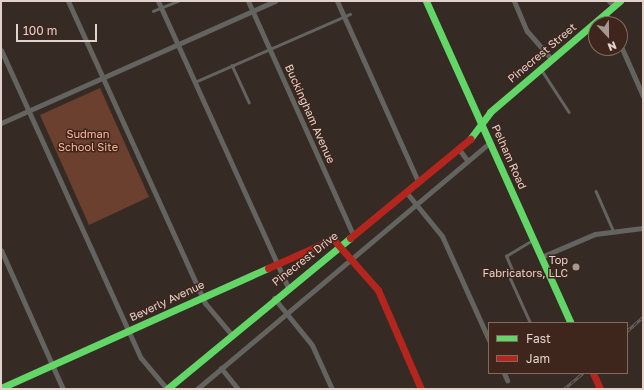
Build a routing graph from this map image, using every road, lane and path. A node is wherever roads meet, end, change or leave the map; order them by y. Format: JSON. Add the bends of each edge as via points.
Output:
{"nodes":[{"id":1,"x":68,"y":1,"type":"edge"},
{"id":2,"x":158,"y":1,"type":"edge"},
{"id":3,"x":178,"y":1,"type":"edge"},
{"id":4,"x":248,"y":1,"type":"edge"},
{"id":5,"x":275,"y":1,"type":"edge"},
{"id":6,"x":337,"y":1,"type":"edge"},
{"id":7,"x":426,"y":1,"type":"edge"},
{"id":8,"x":514,"y":1,"type":"edge"},
{"id":9,"x":620,"y":1,"type":"edge"},
{"id":10,"x":612,"y":4,"type":"edge"},
{"id":11,"x":162,"y":8,"type":"junction"},
{"id":12,"x":153,"y":11,"type":"dead end"},
{"id":13,"x":252,"y":11,"type":"junction"},
{"id":14,"x":606,"y":13,"type":"junction"},
{"id":15,"x":350,"y":14,"type":"dead end"},
{"id":16,"x":607,"y":16,"type":"edge"},
{"id":17,"x":344,"y":17,"type":"junction"},
{"id":18,"x":177,"y":44,"type":"junction"},
{"id":19,"x":1,"y":50,"type":"edge"},
{"id":20,"x":269,"y":50,"type":"junction"},
{"id":21,"x":625,"y":56,"type":"edge"},
{"id":22,"x":551,"y":59,"type":"junction"},
{"id":23,"x":232,"y":65,"type":"junction"},
{"id":24,"x":540,"y":68,"type":"junction"},
{"id":25,"x":102,"y":77,"type":"junction"},
{"id":26,"x":194,"y":83,"type":"junction"},
{"id":27,"x":643,"y":96,"type":"edge"},
{"id":28,"x":249,"y":102,"type":"dead end"},
{"id":29,"x":28,"y":110,"type":"junction"},
{"id":30,"x":569,"y":112,"type":"dead end"},
{"id":31,"x":1,"y":123,"type":"edge"},
{"id":32,"x":482,"y":124,"type":"junction"},
{"id":33,"x":490,"y":142,"type":"junction"},
{"id":34,"x":458,"y":148,"type":"junction"},
{"id":35,"x":467,"y":160,"type":"junction"},
{"id":36,"x":418,"y":181,"type":"junction"},
{"id":37,"x":596,"y":190,"type":"dead end"},
{"id":38,"x":406,"y":192,"type":"junction"},
{"id":39,"x":416,"y":204,"type":"junction"},
{"id":40,"x":643,"y":228,"type":"edge"},
{"id":41,"x":613,"y":230,"type":"junction"},
{"id":42,"x":353,"y":235,"type":"junction"},
{"id":43,"x":534,"y":240,"type":"junction"},
{"id":44,"x":340,"y":246,"type":"junction"},
{"id":45,"x":1,"y":250,"type":"edge"},
{"id":46,"x":541,"y":256,"type":"junction"},
{"id":47,"x":352,"y":258,"type":"junction"},
{"id":48,"x":277,"y":263,"type":"junction"},
{"id":49,"x":288,"y":288,"type":"junction"},
{"id":50,"x":202,"y":297,"type":"junction"},
{"id":51,"x":274,"y":298,"type":"junction"},
{"id":52,"x":286,"y":314,"type":"junction"},
{"id":53,"x":530,"y":322,"type":"edge"},
{"id":54,"x":571,"y":322,"type":"edge"},
{"id":55,"x":128,"y":331,"type":"junction"},
{"id":56,"x":231,"y":334,"type":"junction"},
{"id":57,"x":488,"y":338,"type":"edge"},
{"id":58,"x":52,"y":365,"type":"junction"},
{"id":59,"x":221,"y":368,"type":"junction"},
{"id":60,"x":504,"y":374,"type":"edge"},
{"id":61,"x":593,"y":374,"type":"edge"},
{"id":62,"x":507,"y":380,"type":"dead end"},
{"id":63,"x":1,"y":388,"type":"edge"},
{"id":64,"x":63,"y":389,"type":"edge"},
{"id":65,"x":167,"y":389,"type":"edge"},
{"id":66,"x":197,"y":389,"type":"edge"},
{"id":67,"x":238,"y":389,"type":"edge"},
{"id":68,"x":332,"y":389,"type":"edge"},
{"id":69,"x":421,"y":389,"type":"edge"},
{"id":70,"x":600,"y":389,"type":"edge"}],
"edges":[{"from":1,"to":25,"type":"street"},
{"from":2,"to":11,"type":"street"},
{"from":3,"to":11,"type":"lane"},
{"from":4,"to":13,"type":"street","name":"Buckingham Avenue"},
{"from":5,"to":13,"type":"street"},
{"from":6,"to":17,"type":"street"},
{"from":7,"to":32,"type":"street","name":"Pelham Road"},
{"from":8,"to":22,"type":"street","via":[[527,31]]},
{"from":9,"to":10,"type":"street","name":"Pinecrest Street"},
{"from":10,"to":14,"type":"street","name":"Pinecrest Street"},
{"from":11,"to":12,"type":"lane"},
{"from":11,"to":18,"type":"street"},
{"from":13,"to":18,"type":"street"},
{"from":13,"to":20,"type":"street","name":"Buckingham Avenue"},
{"from":14,"to":16,"type":"street"},
{"from":14,"to":22,"type":"street","name":"Pinecrest Street"},
{"from":15,"to":17,"type":"lane"},
{"from":17,"to":20,"type":"lane"},
{"from":17,"to":36,"type":"street"},
{"from":18,"to":25,"type":"street"},
{"from":18,"to":26,"type":"street"},
{"from":19,"to":29,"type":"street"},
{"from":20,"to":23,"type":"lane"},
{"from":20,"to":42,"type":"street","name":"Buckingham Avenue"},
{"from":21,"to":27,"type":"street"},
{"from":22,"to":24,"type":"street","name":"Pinecrest Street"},
{"from":23,"to":26,"type":"lane"},
{"from":23,"to":28,"type":"lane"},
{"from":24,"to":30,"type":"lane"},
{"from":24,"to":32,"type":"street","name":"Pinecrest Street","via":[[490,112]]},
{"from":25,"to":29,"type":"street"},
{"from":25,"to":50,"type":"street"},
{"from":26,"to":48,"type":"street"},
{"from":29,"to":31,"type":"street"},
{"from":29,"to":55,"type":"street"},
{"from":32,"to":33,"type":"street","name":"Pelham Road"},
{"from":32,"to":34,"type":"street","name":"Pinecrest Drive","via":[[472,137]]},
{"from":33,"to":35,"type":"street"},
{"from":33,"to":43,"type":"street","name":"Pelham Road"},
{"from":34,"to":35,"type":"street"},
{"from":34,"to":36,"type":"street","name":"Pinecrest Drive"},
{"from":35,"to":39,"type":"street"},
{"from":36,"to":38,"type":"street","name":"Pinecrest Drive"},
{"from":37,"to":41,"type":"lane"},
{"from":38,"to":39,"type":"street"},
{"from":38,"to":42,"type":"street","name":"Pinecrest Drive"},
{"from":39,"to":47,"type":"street"},
{"from":39,"to":57,"type":"street","via":[[442,236]]},
{"from":40,"to":41,"type":"street"},
{"from":41,"to":46,"type":"street","via":[[586,236]]},
{"from":42,"to":44,"type":"street","name":"Pinecrest Drive"},
{"from":43,"to":46,"type":"street","name":"Pelham Road"},
{"from":43,"to":53,"type":"lane","via":[[506,256],[512,270],[510,279]]},
{"from":44,"to":47,"type":"street"},
{"from":44,"to":48,"type":"street","name":"Beverly Avenue","via":[[331,239]]},
{"from":44,"to":49,"type":"street","name":"Pinecrest Drive"},
{"from":45,"to":58,"type":"street"},
{"from":46,"to":54,"type":"street","name":"Pelham Road"},
{"from":47,"to":52,"type":"street"},
{"from":47,"to":69,"type":"street","via":[[378,290]]},
{"from":48,"to":49,"type":"street"},
{"from":48,"to":50,"type":"street","name":"Beverly Avenue"},
{"from":49,"to":51,"type":"street","name":"Pinecrest Drive"},
{"from":50,"to":55,"type":"street","name":"Beverly Avenue"},
{"from":50,"to":56,"type":"street"},
{"from":51,"to":52,"type":"street"},
{"from":51,"to":56,"type":"street","name":"Pinecrest Drive"},
{"from":52,"to":59,"type":"street"},
{"from":52,"to":68,"type":"street","via":[[312,345]]},
{"from":55,"to":58,"type":"street","name":"Beverly Avenue"},
{"from":55,"to":65,"type":"street","via":[[141,358]]},
{"from":56,"to":65,"type":"street","name":"Pinecrest Drive"},
{"from":58,"to":63,"type":"street","name":"Beverly Avenue"},
{"from":58,"to":64,"type":"street"},
{"from":59,"to":66,"type":"street"},
{"from":59,"to":67,"type":"street"},
{"from":60,"to":62,"type":"street"},
{"from":61,"to":70,"type":"street"}]}
